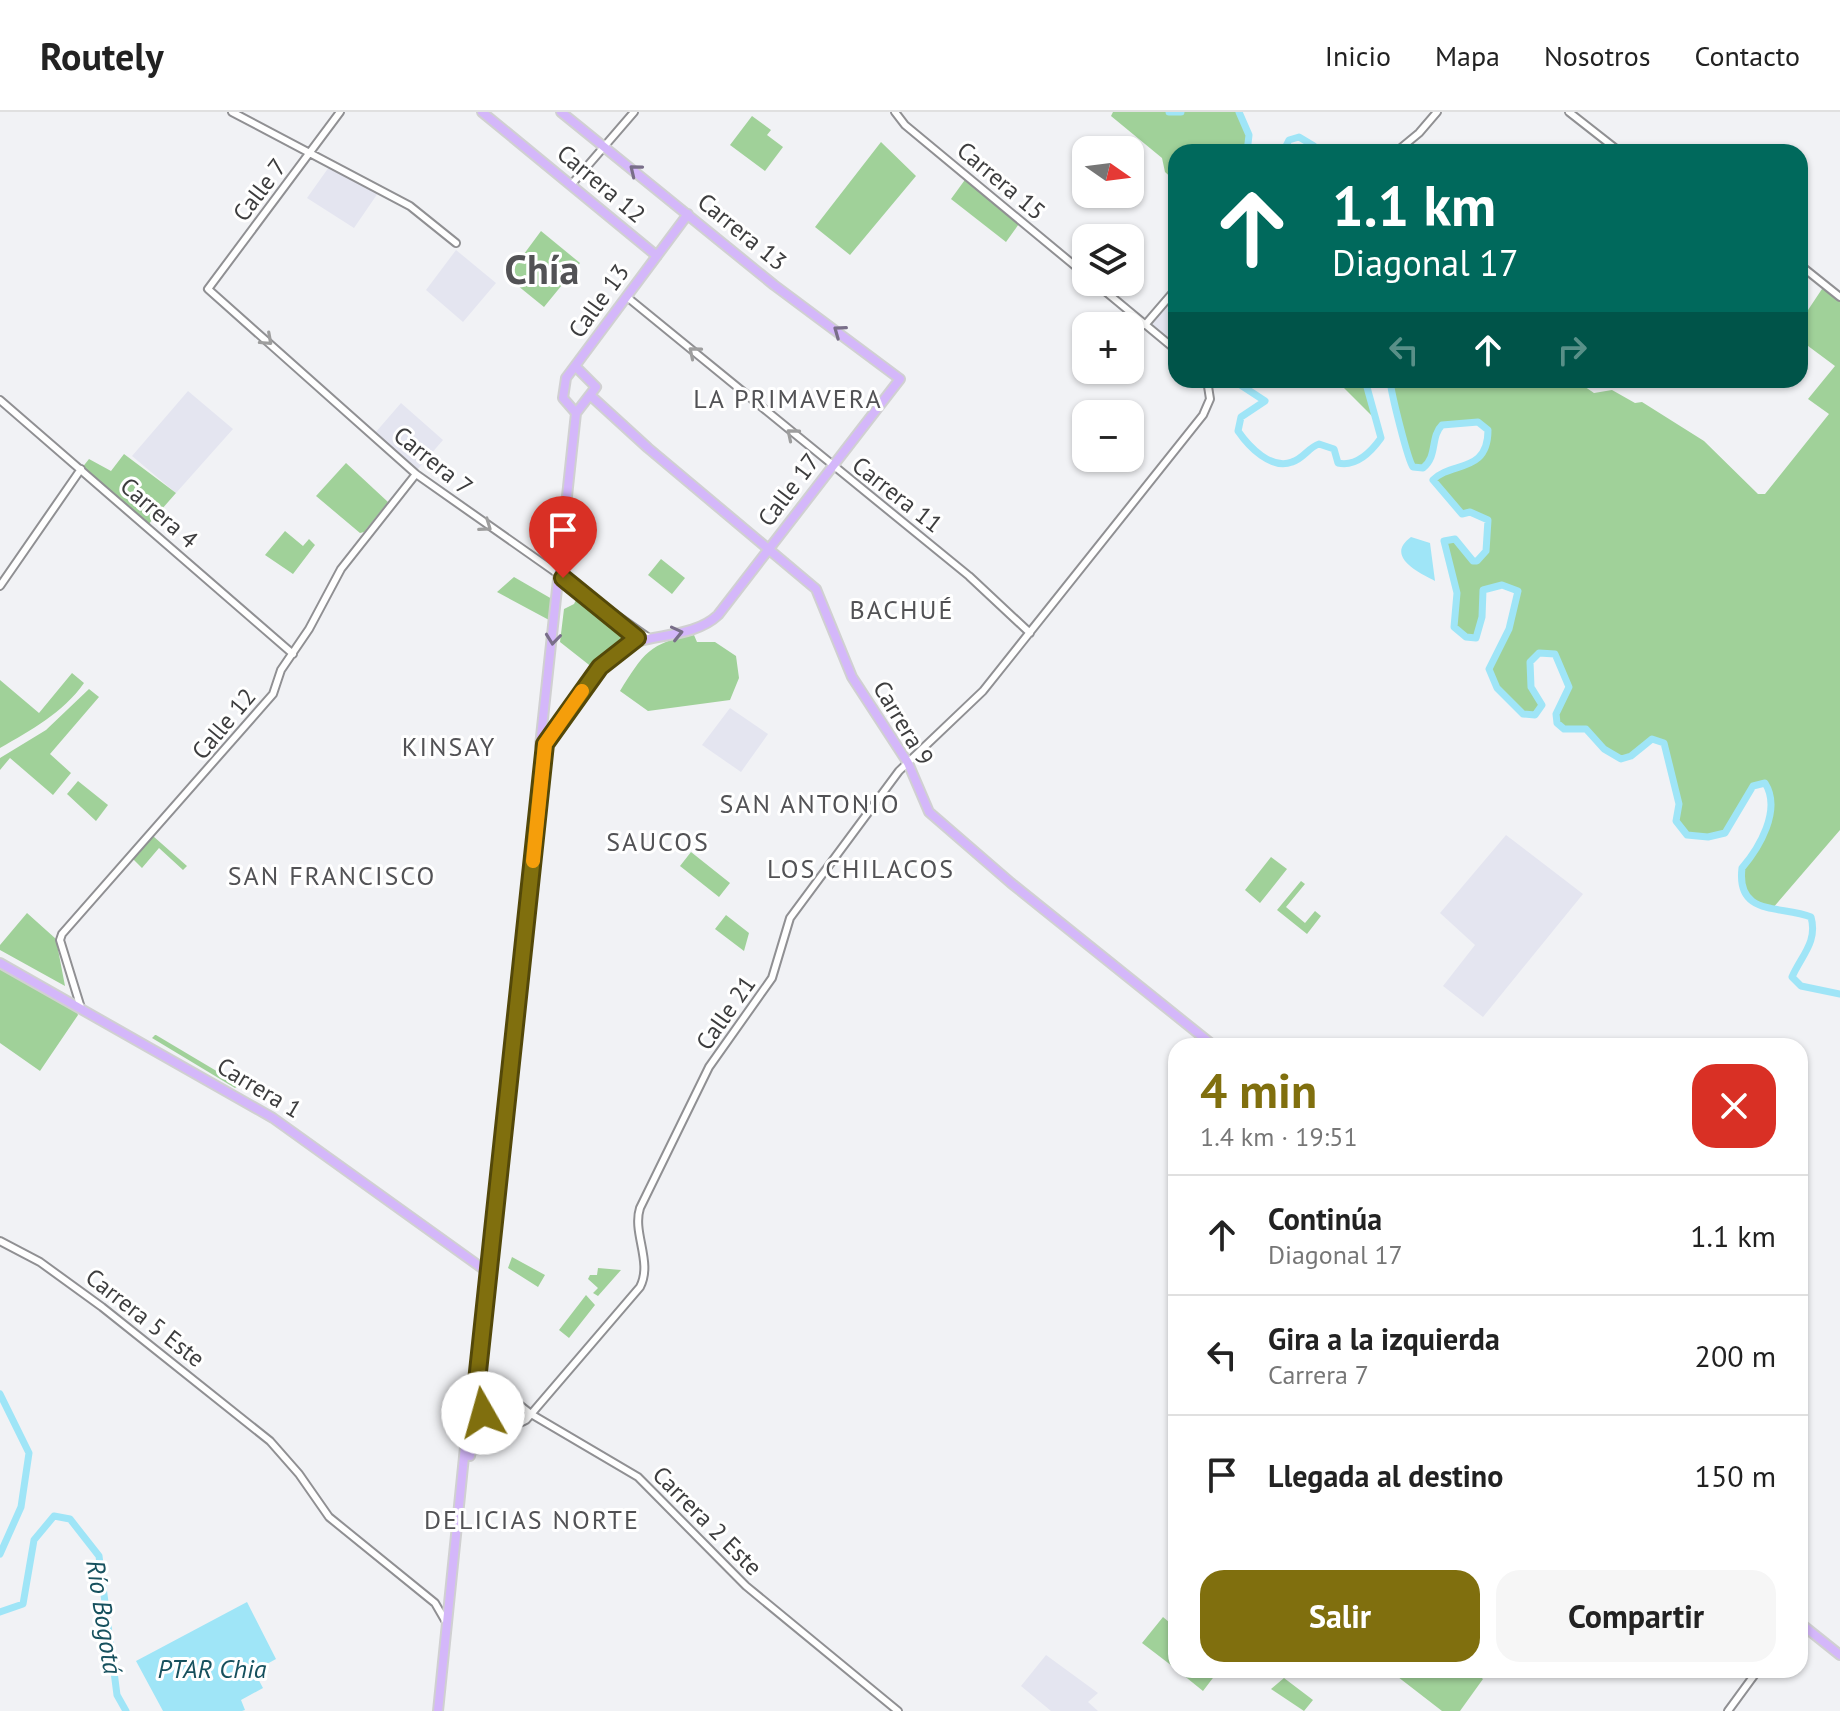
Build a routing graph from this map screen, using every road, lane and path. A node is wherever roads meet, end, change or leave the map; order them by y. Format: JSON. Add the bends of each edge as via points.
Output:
{"nodes":[{"id":1,"x":232,"y":112,"type":"edge"},
{"id":2,"x":340,"y":112,"type":"edge"},
{"id":3,"x":482,"y":112,"type":"edge"},
{"id":4,"x":561,"y":112,"type":"edge"},
{"id":5,"x":634,"y":112,"type":"edge"},
{"id":6,"x":895,"y":112,"type":"edge"},
{"id":7,"x":1437,"y":112,"type":"edge"},
{"id":8,"x":1569,"y":112,"type":"edge"},
{"id":9,"x":1406,"y":144,"type":"edge"},
{"id":10,"x":1610,"y":144,"type":"edge"},
{"id":11,"x":603,"y":145,"type":"junction"},
{"id":12,"x":310,"y":152,"type":"junction"},
{"id":13,"x":571,"y":185,"type":"junction"},
{"id":14,"x":688,"y":214,"type":"junction"},
{"id":15,"x":456,"y":243,"type":"dead end"},
{"id":16,"x":657,"y":256,"type":"junction"},
{"id":17,"x":1072,"y":263,"type":"edge"},
{"id":18,"x":1808,"y":271,"type":"edge"},
{"id":19,"x":208,"y":289,"type":"joint"},
{"id":20,"x":1111,"y":296,"type":"edge"},
{"id":21,"x":627,"y":297,"type":"junction"},
{"id":22,"x":1840,"y":297,"type":"edge"},
{"id":23,"x":1168,"y":298,"type":"edge"},
{"id":24,"x":1145,"y":325,"type":"junction"},
{"id":25,"x":1168,"y":344,"type":"edge"},
{"id":26,"x":576,"y":367,"type":"junction"},
{"id":27,"x":900,"y":379,"type":"joint"},
{"id":28,"x":1209,"y":388,"type":"edge"},
{"id":29,"x":591,"y":396,"type":"junction"},
{"id":30,"x":0,"y":400,"type":"edge"},
{"id":31,"x":576,"y":413,"type":"junction"},
{"id":32,"x":831,"y":467,"type":"junction"},
{"id":33,"x":81,"y":469,"type":"junction"},
{"id":34,"x":416,"y":474,"type":"junction"},
{"id":35,"x":770,"y":548,"type":"junction"},
{"id":36,"x":560,"y":578,"type":"junction"},
{"id":37,"x":0,"y":586,"type":"edge"},
{"id":38,"x":1030,"y":633,"type":"junction"},
{"id":39,"x":650,"y":639,"type":"junction"},
{"id":40,"x":635,"y":642,"type":"junction"},
{"id":41,"x":293,"y":654,"type":"junction"},
{"id":42,"x":545,"y":705,"type":"junction"},
{"id":43,"x":556,"y":727,"type":"junction"},
{"id":44,"x":908,"y":763,"type":"junction"},
{"id":45,"x":0,"y":963,"type":"edge"},
{"id":46,"x":72,"y":986,"type":"junction"},
{"id":47,"x":59,"y":996,"type":"junction"},
{"id":48,"x":81,"y":1008,"type":"junction"},
{"id":49,"x":1204,"y":1038,"type":"edge"},
{"id":50,"x":0,"y":1241,"type":"edge"},
{"id":51,"x":487,"y":1271,"type":"junction"},
{"id":52,"x":479,"y":1373,"type":"junction"},
{"id":53,"x":517,"y":1404,"type":"junction"},
{"id":54,"x":465,"y":1405,"type":"junction"},
{"id":55,"x":481,"y":1409,"type":"junction"},
{"id":56,"x":531,"y":1414,"type":"junction"},
{"id":57,"x":513,"y":1419,"type":"junction"},
{"id":58,"x":463,"y":1424,"type":"junction"},
{"id":59,"x":476,"y":1427,"type":"junction"},
{"id":60,"x":473,"y":1439,"type":"junction"},
{"id":61,"x":450,"y":1591,"type":"junction"},
{"id":62,"x":431,"y":1600,"type":"junction"},
{"id":63,"x":447,"y":1625,"type":"junction"},
{"id":64,"x":1808,"y":1629,"type":"edge"},
{"id":65,"x":1840,"y":1655,"type":"edge"},
{"id":66,"x":1752,"y":1678,"type":"edge"},
{"id":67,"x":440,"y":1711,"type":"edge"},
{"id":68,"x":898,"y":1711,"type":"edge"},
{"id":69,"x":1728,"y":1711,"type":"edge"}],
"edges":[{"from":1,"to":12,"type":"street"},
{"from":2,"to":12,"type":"street","name":"Calle 7"},
{"from":3,"to":13,"type":"main road","name":"Carrera 12"},
{"from":4,"to":11,"type":"main road","name":"Carrera 13"},
{"from":5,"to":11,"type":"street"},
{"from":6,"to":17,"type":"street","name":"Carrera 15"},
{"from":7,"to":9,"type":"street"},
{"from":8,"to":10,"type":"street"},
{"from":11,"to":13,"type":"street"},
{"from":14,"to":11,"type":"main road","name":"Carrera 13","one_way":true},
{"from":12,"to":15,"type":"street","via":[[410,206]]},
{"from":12,"to":19,"type":"street","name":"Calle 7"},
{"from":13,"to":16,"type":"main road","name":"Carrera 12"},
{"from":14,"to":16,"type":"main road","name":"Calle 13"},
{"from":27,"to":14,"type":"main road","name":"Carrera 13","one_way":true},
{"from":16,"to":21,"type":"main road","name":"Calle 13"},
{"from":18,"to":22,"type":"street"},
{"from":19,"to":34,"type":"street","name":"Carrera 7","one_way":true},
{"from":20,"to":24,"type":"street"},
{"from":21,"to":26,"type":"main road","name":"Calle 13"},
{"from":32,"to":21,"type":"street","name":"Carrera 11","one_way":true},
{"from":23,"to":24,"type":"street"},
{"from":24,"to":25,"type":"street"},
{"from":26,"to":29,"type":"main road","via":[[596,387]]},
{"from":26,"to":31,"type":"main road","name":"Calle 13","via":[[563,391]]},
{"from":27,"to":32,"type":"main road","name":"Calle 17"},
{"from":28,"to":38,"type":"street","name":"Calle 21","via":[[1203,415]]},
{"from":29,"to":31,"type":"main road"},
{"from":29,"to":35,"type":"main road","name":"Carrera 9"},
{"from":30,"to":33,"type":"street","name":"Carrera 4"},
{"from":31,"to":36,"type":"main road"},
{"from":32,"to":35,"type":"main road","name":"Calle 17"},
{"from":32,"to":38,"type":"street","name":"Carrera 11","via":[[969,576]]},
{"from":33,"to":37,"type":"street"},
{"from":33,"to":41,"type":"street","name":"Carrera 4"},
{"from":34,"to":36,"type":"street","name":"Carrera 7","one_way":true},
{"from":34,"to":41,"type":"street","name":"Calle 12","via":[[345,563]]},
{"from":39,"to":35,"type":"main road","name":"Calle 17","one_way":true,"via":[[709,623]]},
{"from":35,"to":44,"type":"main road","name":"Carrera 9","via":[[820,594],[852,677]]},
{"from":36,"to":39,"type":"street","name":"Carrera 7"},
{"from":36,"to":40,"type":"street","name":"Carrera 7","via":[[635,633]]},
{"from":36,"to":42,"type":"main road","one_way":true},
{"from":38,"to":44,"type":"street","name":"Calle 21","via":[[972,703]]},
{"from":39,"to":40,"type":"main road"},
{"from":40,"to":43,"type":"main road","via":[[604,662]]},
{"from":41,"to":46,"type":"street","name":"Calle 12","via":[[273,694],[248,725],[62,934]]},
{"from":42,"to":43,"type":"main road","via":[[545,730]]},
{"from":42,"to":51,"type":"main road"},
{"from":43,"to":51,"type":"main road","via":[[545,747]]},
{"from":44,"to":49,"type":"main road","name":"Carrera 9","via":[[929,812],[960,841]]},
{"from":44,"to":56,"type":"street","name":"Calle 21","via":[[790,918],[769,984],[709,1067],[638,1212],[645,1273],[640,1287]]},
{"from":45,"to":47,"type":"main road","name":"Carrera 1"},
{"from":46,"to":47,"type":"street"},
{"from":46,"to":48,"type":"street","name":"Calle 12"},
{"from":47,"to":48,"type":"main road","name":"Carrera 1"},
{"from":48,"to":51,"type":"main road","name":"Carrera 1","via":[[273,1118]]},
{"from":50,"to":62,"type":"street","name":"Carrera 5 Este","via":[[40,1262],[102,1307],[261,1434],[329,1517]]},
{"from":51,"to":52,"type":"main road"},
{"from":51,"to":54,"type":"main road"},
{"from":52,"to":53,"type":"street","name":"Carrera 2 Este"},
{"from":52,"to":55,"type":"main road"},
{"from":53,"to":56,"type":"street","name":"Carrera 2 Este"},
{"from":53,"to":57,"type":"street","via":[[519,1413]]},
{"from":54,"to":55,"type":"main road"},
{"from":54,"to":58,"type":"main road","via":[[460,1414]]},
{"from":55,"to":57,"type":"street"},
{"from":55,"to":59,"type":"main road","via":[[483,1420]]},
{"from":56,"to":57,"type":"street"},
{"from":56,"to":60,"type":"street","via":[[519,1424],[488,1427]]},
{"from":56,"to":68,"type":"street","name":"Carrera 2 Este","via":[[638,1477],[746,1586]]},
{"from":58,"to":59,"type":"main road"},
{"from":58,"to":61,"type":"main road","via":[[465,1456]]},
{"from":59,"to":60,"type":"main road"},
{"from":60,"to":67,"type":"main road"},
{"from":61,"to":62,"type":"street","via":[[440,1601]]},
{"from":61,"to":63,"type":"main road"},
{"from":62,"to":63,"type":"street"},
{"from":63,"to":67,"type":"main road"},
{"from":64,"to":65,"type":"main road"},
{"from":66,"to":69,"type":"street"}]}
